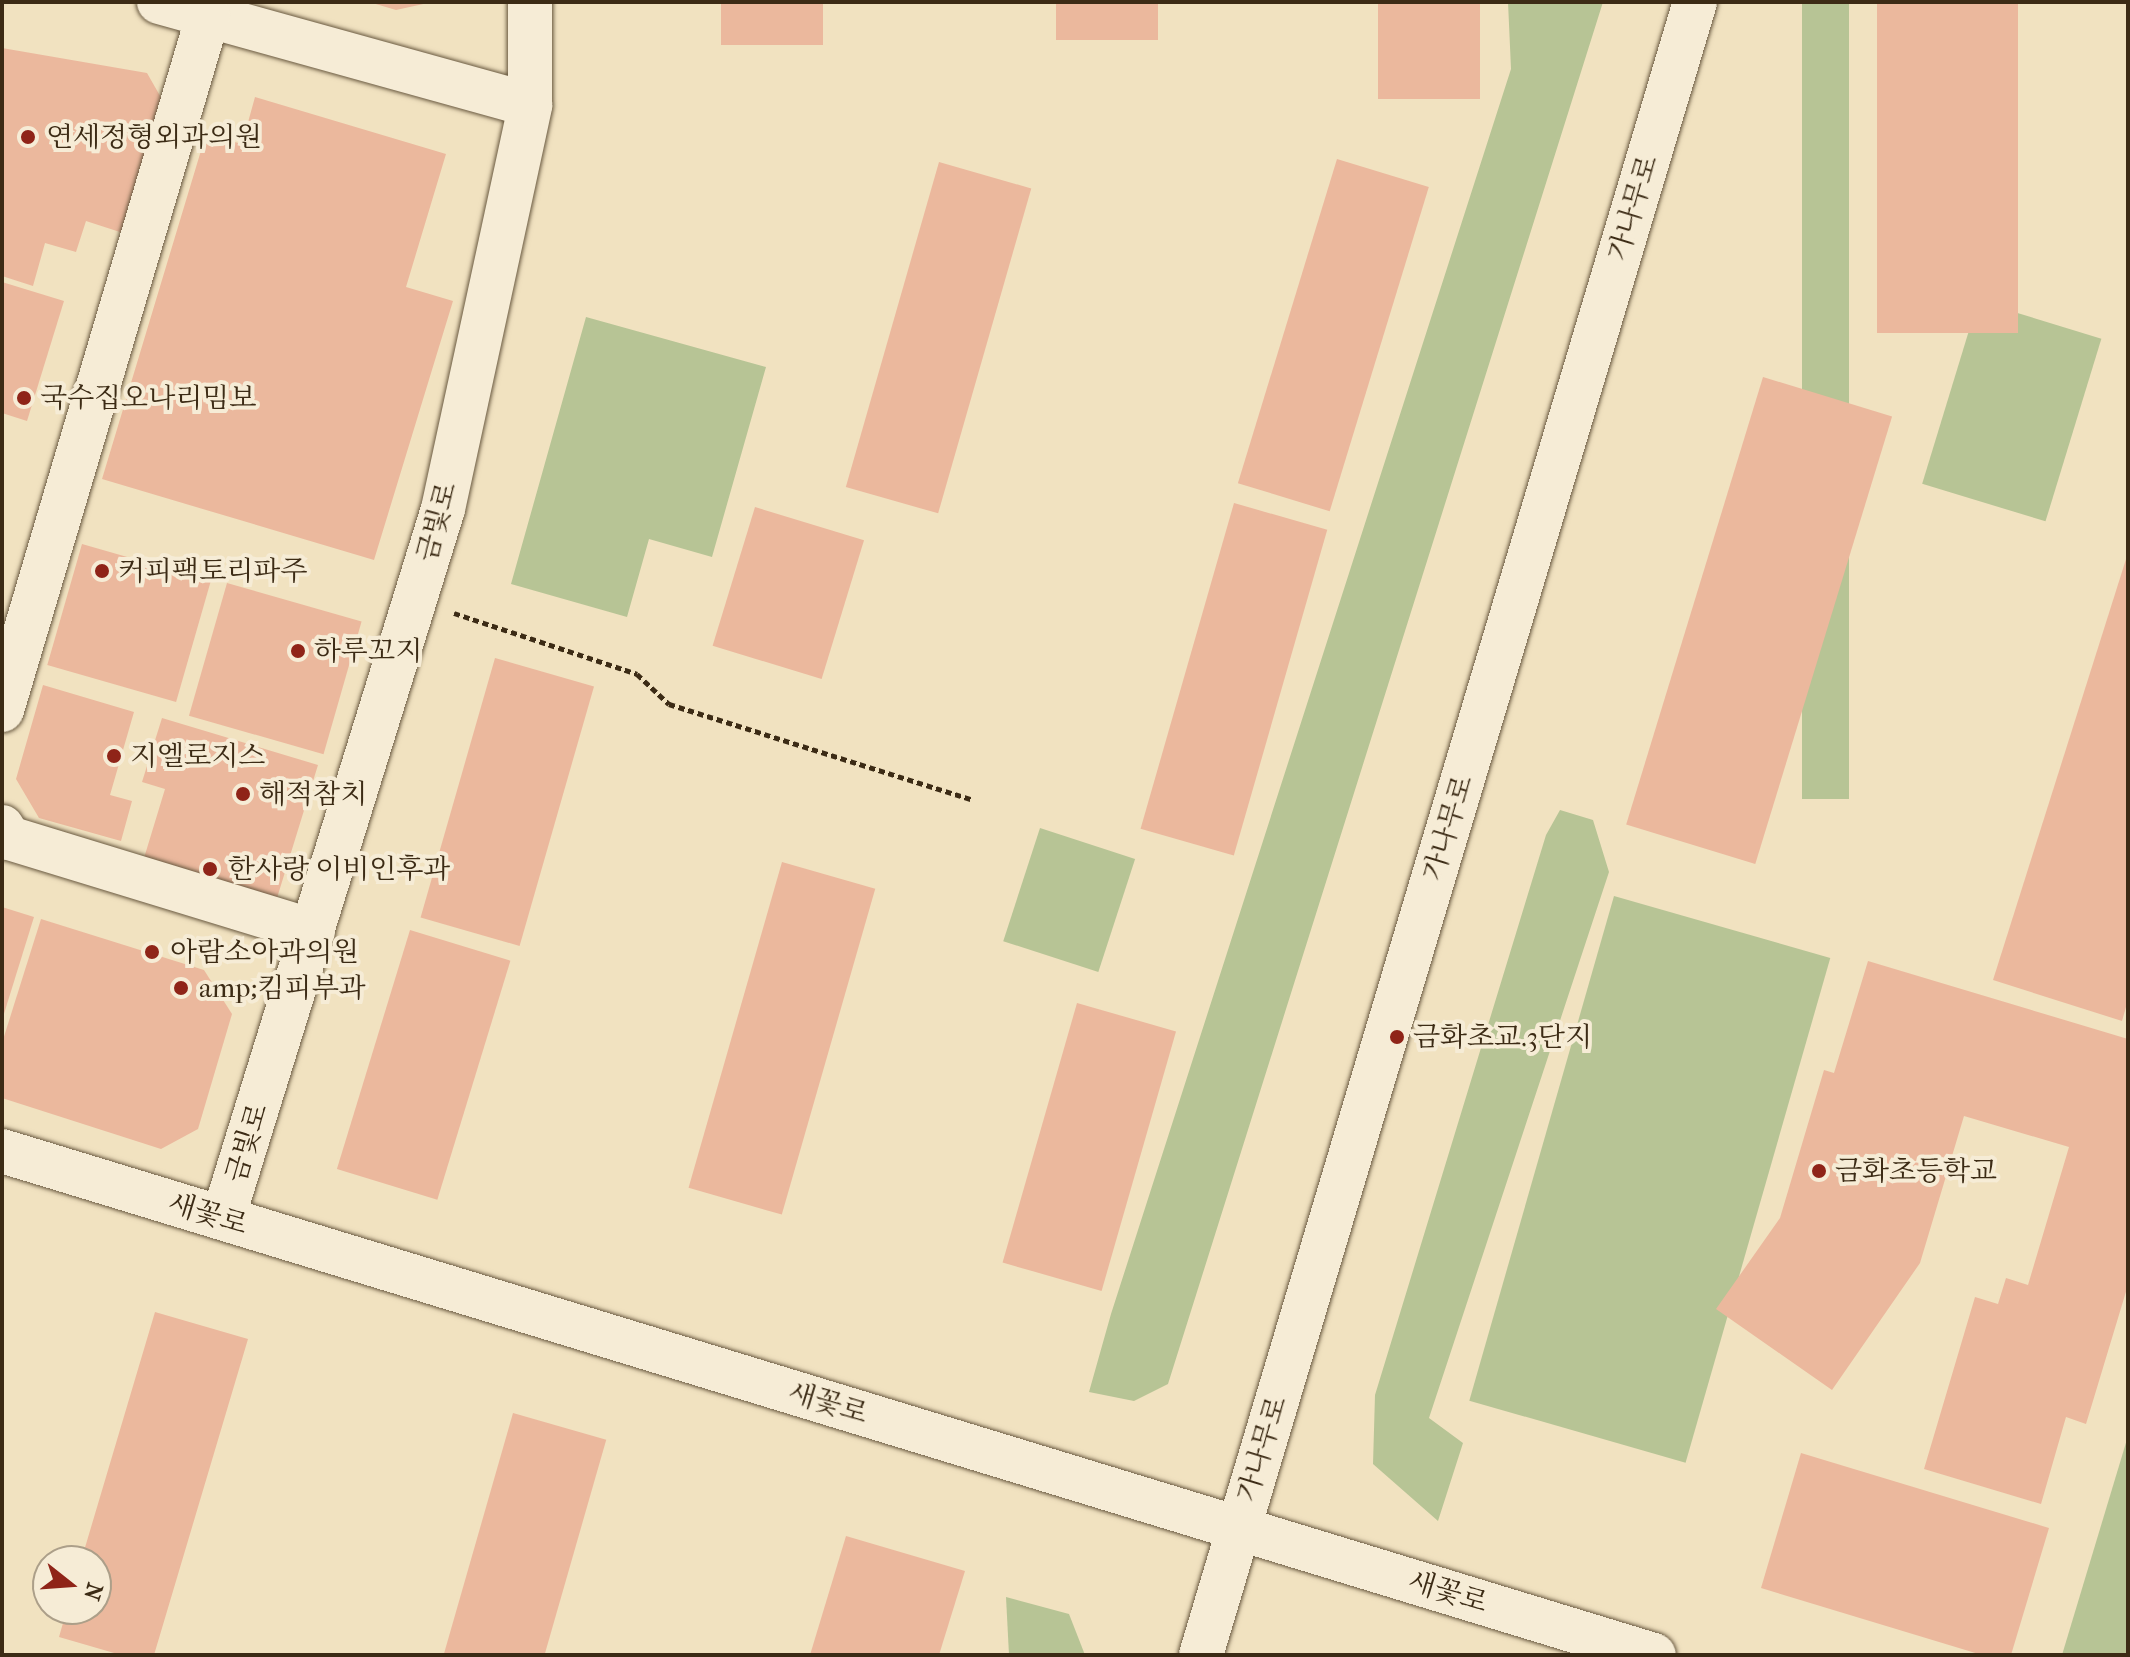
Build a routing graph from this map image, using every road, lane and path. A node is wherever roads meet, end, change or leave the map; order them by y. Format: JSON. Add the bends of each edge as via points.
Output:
{"nodes":[{"id":1,"x":159,"y":2,"type":"edge"},
{"id":2,"x":530,"y":2,"type":"edge"},
{"id":3,"x":1695,"y":2,"type":"edge"},
{"id":4,"x":208,"y":16,"type":"junction"},
{"id":5,"x":530,"y":105,"type":"junction"},
{"id":6,"x":415,"y":600,"type":"junction"},
{"id":7,"x":2,"y":710,"type":"edge"},
{"id":8,"x":973,"y":800,"type":"dead end"},
{"id":9,"x":2,"y":827,"type":"edge"},
{"id":10,"x":313,"y":931,"type":"junction"},
{"id":11,"x":2,"y":1151,"type":"edge"},
{"id":12,"x":223,"y":1218,"type":"junction"},
{"id":13,"x":1238,"y":1528,"type":"junction"},
{"id":14,"x":1201,"y":1655,"type":"edge"},
{"id":15,"x":1654,"y":1655,"type":"edge"}],
"edges":[{"from":1,"to":4,"type":"street"},
{"from":2,"to":5,"type":"street","name":"금빛로"},
{"from":3,"to":13,"type":"street","name":"가나무로"},
{"from":4,"to":5,"type":"street"},
{"from":4,"to":7,"type":"street"},
{"from":5,"to":6,"type":"street","name":"금빛로","via":[[443,509]]},
{"from":6,"to":8,"type":"path","via":[[637,674],[669,704]]},
{"from":6,"to":10,"type":"street","name":"금빛로"},
{"from":9,"to":10,"type":"street","via":[[9,838]]},
{"from":10,"to":12,"type":"street","name":"금빛로"},
{"from":11,"to":12,"type":"street","name":"새꽃로"},
{"from":12,"to":13,"type":"street","name":"새꽃로"},
{"from":13,"to":14,"type":"street","name":"가나무로"},
{"from":13,"to":15,"type":"street","name":"새꽃로"}]}
